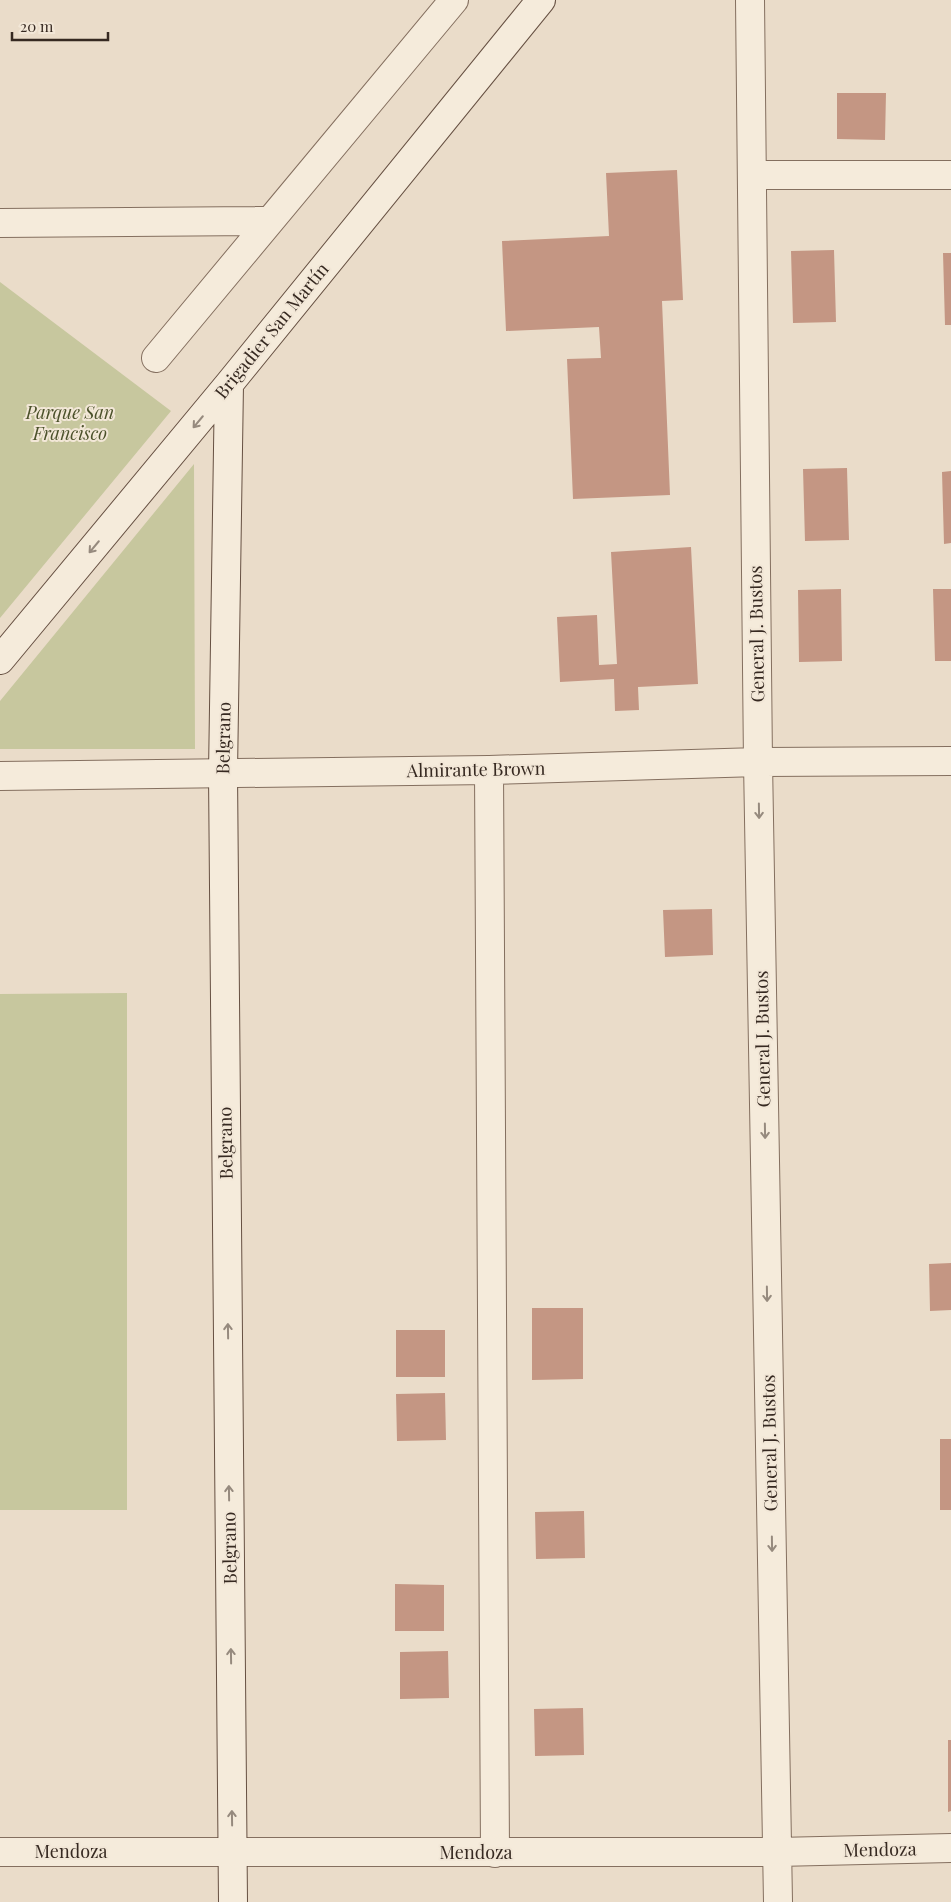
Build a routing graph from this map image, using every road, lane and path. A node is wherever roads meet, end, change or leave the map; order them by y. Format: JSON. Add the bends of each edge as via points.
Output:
{"nodes":[{"id":1,"x":454,"y":0,"type":"edge"},
{"id":2,"x":541,"y":0,"type":"edge"},
{"id":3,"x":750,"y":0,"type":"edge"},
{"id":4,"x":753,"y":175,"type":"junction"},
{"id":5,"x":951,"y":175,"type":"edge"},
{"id":6,"x":269,"y":221,"type":"junction"},
{"id":7,"x":0,"y":223,"type":"edge"},
{"id":8,"x":156,"y":358,"type":"dead end"},
{"id":9,"x":229,"y":384,"type":"junction"},
{"id":10,"x":0,"y":660,"type":"edge"},
{"id":11,"x":951,"y":761,"type":"edge"},
{"id":12,"x":758,"y":762,"type":"junction"},
{"id":13,"x":489,"y":770,"type":"junction"},
{"id":14,"x":223,"y":773,"type":"junction"},
{"id":15,"x":0,"y":776,"type":"edge"},
{"id":16,"x":951,"y":1848,"type":"edge"},
{"id":17,"x":0,"y":1852,"type":"edge"},
{"id":18,"x":233,"y":1852,"type":"junction"},
{"id":19,"x":777,"y":1852,"type":"junction"},
{"id":20,"x":495,"y":1853,"type":"junction"},
{"id":21,"x":233,"y":1902,"type":"edge"},
{"id":22,"x":778,"y":1902,"type":"edge"}],
"edges":[{"from":1,"to":6,"type":"street"},
{"from":2,"to":9,"type":"street","name":"Brigadier San Martín"},
{"from":3,"to":4,"type":"street","name":"General J. Bustos"},
{"from":4,"to":5,"type":"street"},
{"from":4,"to":12,"type":"street","name":"General J. Bustos"},
{"from":6,"to":7,"type":"street"},
{"from":6,"to":8,"type":"street"},
{"from":9,"to":10,"type":"street","name":"Brigadier San Martín","one_way":true},
{"from":9,"to":14,"type":"street","name":"Belgrano"},
{"from":11,"to":12,"type":"street","name":"Almirante Brown"},
{"from":12,"to":13,"type":"street","name":"Almirante Brown"},
{"from":12,"to":19,"type":"street","name":"General J. Bustos","one_way":true},
{"from":13,"to":14,"type":"street","name":"Almirante Brown"},
{"from":13,"to":20,"type":"street"},
{"from":14,"to":15,"type":"street","name":"Almirante Brown"},
{"from":18,"to":14,"type":"street","name":"Belgrano","one_way":true},
{"from":16,"to":19,"type":"street","name":"Mendoza"},
{"from":17,"to":18,"type":"street","name":"Mendoza"},
{"from":18,"to":20,"type":"street","name":"Mendoza"},
{"from":18,"to":21,"type":"street","name":"Belgrano"},
{"from":19,"to":20,"type":"street","name":"Mendoza"},
{"from":19,"to":22,"type":"street","name":"General J. Bustos"}]}
